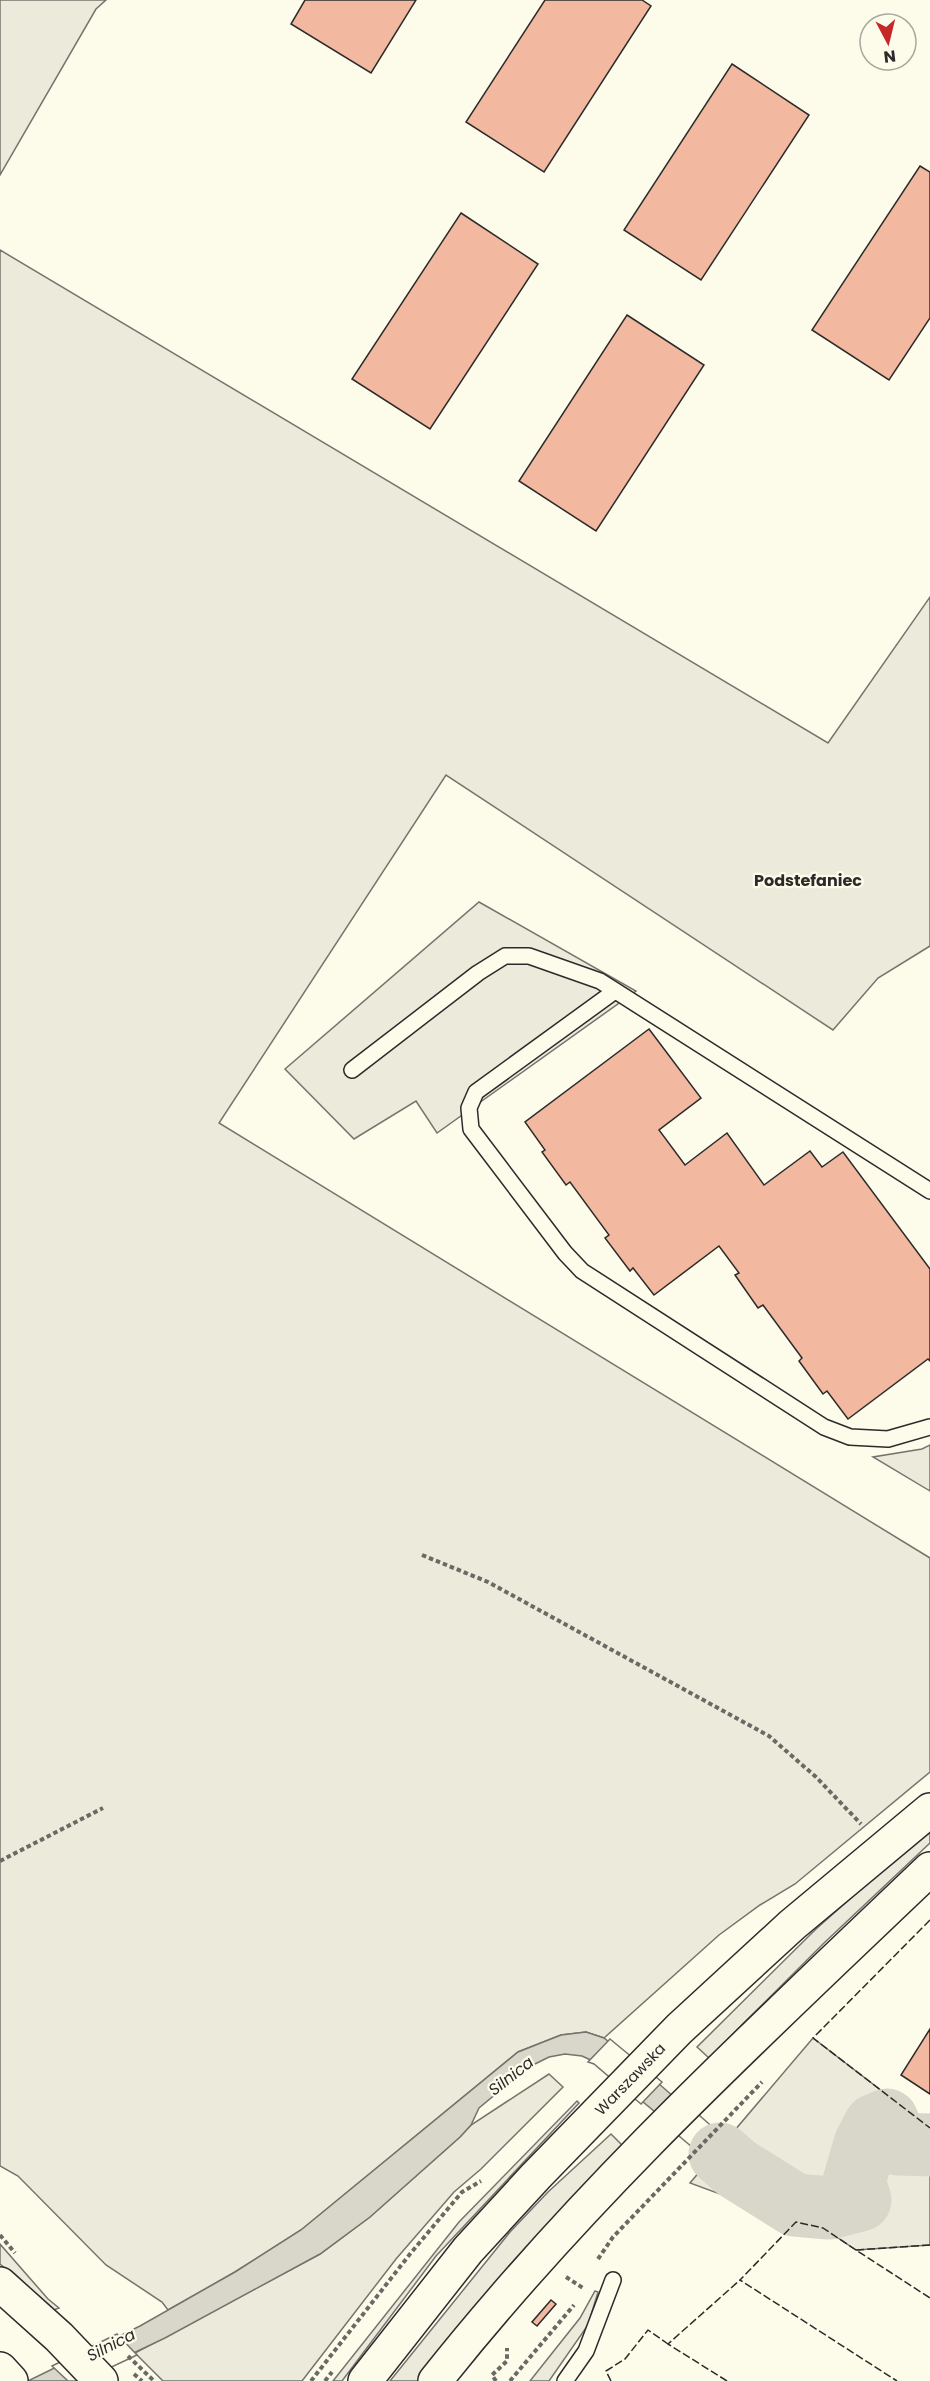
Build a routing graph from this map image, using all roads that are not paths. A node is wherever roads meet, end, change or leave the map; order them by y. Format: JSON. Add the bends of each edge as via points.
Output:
{"nodes":[{"id":1,"x":615,"y":991,"type":"junction"},
{"id":2,"x":352,"y":1070,"type":"dead end"},
{"id":3,"x":930,"y":1191,"type":"edge"},
{"id":4,"x":930,"y":1427,"type":"edge"},
{"id":5,"x":930,"y":1810,"type":"edge"},
{"id":6,"x":930,"y":1869,"type":"edge"},
{"id":7,"x":613,"y":2280,"type":"dead end"},
{"id":8,"x":0,"y":2284,"type":"edge"},
{"id":9,"x":0,"y":2369,"type":"edge"},
{"id":10,"x":11,"y":2381,"type":"edge"},
{"id":11,"x":101,"y":2381,"type":"edge"},
{"id":12,"x":365,"y":2381,"type":"edge"},
{"id":13,"x":435,"y":2381,"type":"edge"},
{"id":14,"x":566,"y":2381,"type":"edge"}],
"edges":[{"from":1,"to":2,"type":"lane","via":[[600,981],[529,956],[505,956]]},
{"from":1,"to":3,"type":"lane"},
{"from":1,"to":4,"type":"lane","via":[[476,1092],[469,1108],[471,1129],[582,1271],[824,1426],[850,1437],[888,1439]]},
{"from":5,"to":12,"type":"main road","name":"Warszawska","via":[[792,1924],[679,2029],[468,2250]]},
{"from":6,"to":13,"type":"main road","via":[[633,2156],[511,2288]]},
{"from":7,"to":14,"type":"lane","via":[[586,2351]]},
{"from":8,"to":11,"type":"main road"},
{"from":9,"to":10,"type":"main road"}]}
